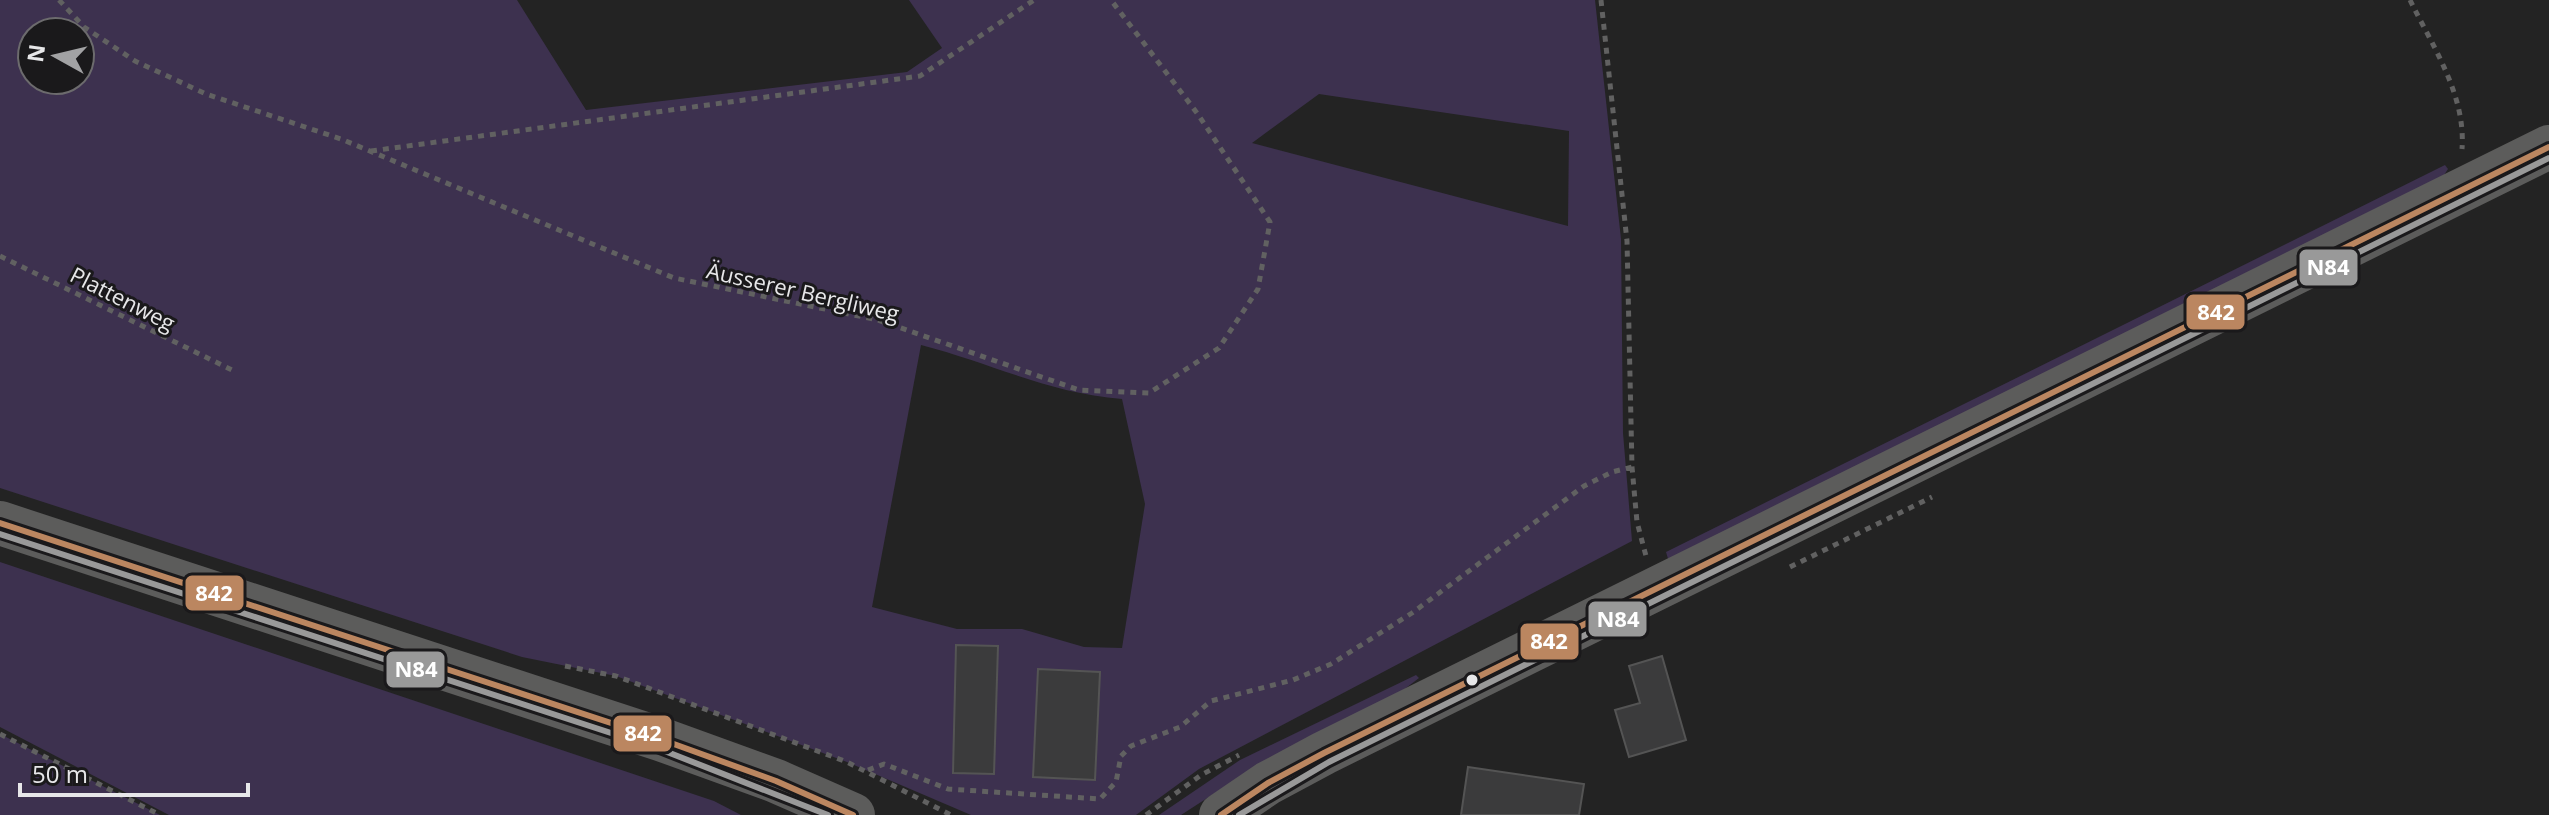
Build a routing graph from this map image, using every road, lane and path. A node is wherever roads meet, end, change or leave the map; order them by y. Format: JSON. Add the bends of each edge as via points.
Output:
{"nodes":[{"id":1,"x":59,"y":0,"type":"edge"},
{"id":2,"x":1034,"y":0,"type":"edge"},
{"id":3,"x":1111,"y":0,"type":"edge"},
{"id":4,"x":1601,"y":0,"type":"edge"},
{"id":5,"x":2410,"y":0,"type":"edge"},
{"id":6,"x":2460,"y":106,"type":"dead end"},
{"id":7,"x":2549,"y":147,"type":"edge"},
{"id":8,"x":370,"y":151,"type":"junction"},
{"id":9,"x":0,"y":256,"type":"edge"},
{"id":10,"x":232,"y":370,"type":"dead end"},
{"id":11,"x":1632,"y":467,"type":"junction"},
{"id":12,"x":0,"y":523,"type":"edge"},
{"id":13,"x":1659,"y":587,"type":"junction"},
{"id":14,"x":0,"y":734,"type":"edge"},
{"id":15,"x":867,"y":771,"type":"dead end"},
{"id":16,"x":160,"y":815,"type":"edge"},
{"id":17,"x":853,"y":815,"type":"edge"},
{"id":18,"x":1221,"y":815,"type":"edge"}],
"edges":[{"from":1,"to":8,"type":"path","name":"Äusserer Bergliweg","via":[[84,27],[135,61],[206,94]]},
{"from":2,"to":8,"type":"path","via":[[920,76]]},
{"from":3,"to":8,"type":"path","name":"Äusserer Bergliweg","via":[[1197,113],[1270,222],[1258,289],[1219,348],[1149,393],[1079,390],[878,320],[674,278]]},
{"from":4,"to":11,"type":"path","via":[[1627,241]]},
{"from":5,"to":6,"type":"path"},
{"from":7,"to":13,"type":"main road"},
{"from":9,"to":10,"type":"path","name":"Plattenweg"},
{"from":11,"to":13,"type":"path","via":[[1637,522]]},
{"from":11,"to":15,"type":"path","via":[[1584,486],[1412,613],[1331,664],[1293,680],[1211,701],[1180,727],[1131,746],[1121,756],[1116,782],[1100,799],[948,789],[884,764]]},
{"from":12,"to":17,"type":"main road","via":[[660,739]]},
{"from":13,"to":18,"type":"main road","via":[[1324,753]]},
{"from":14,"to":16,"type":"path"}]}
